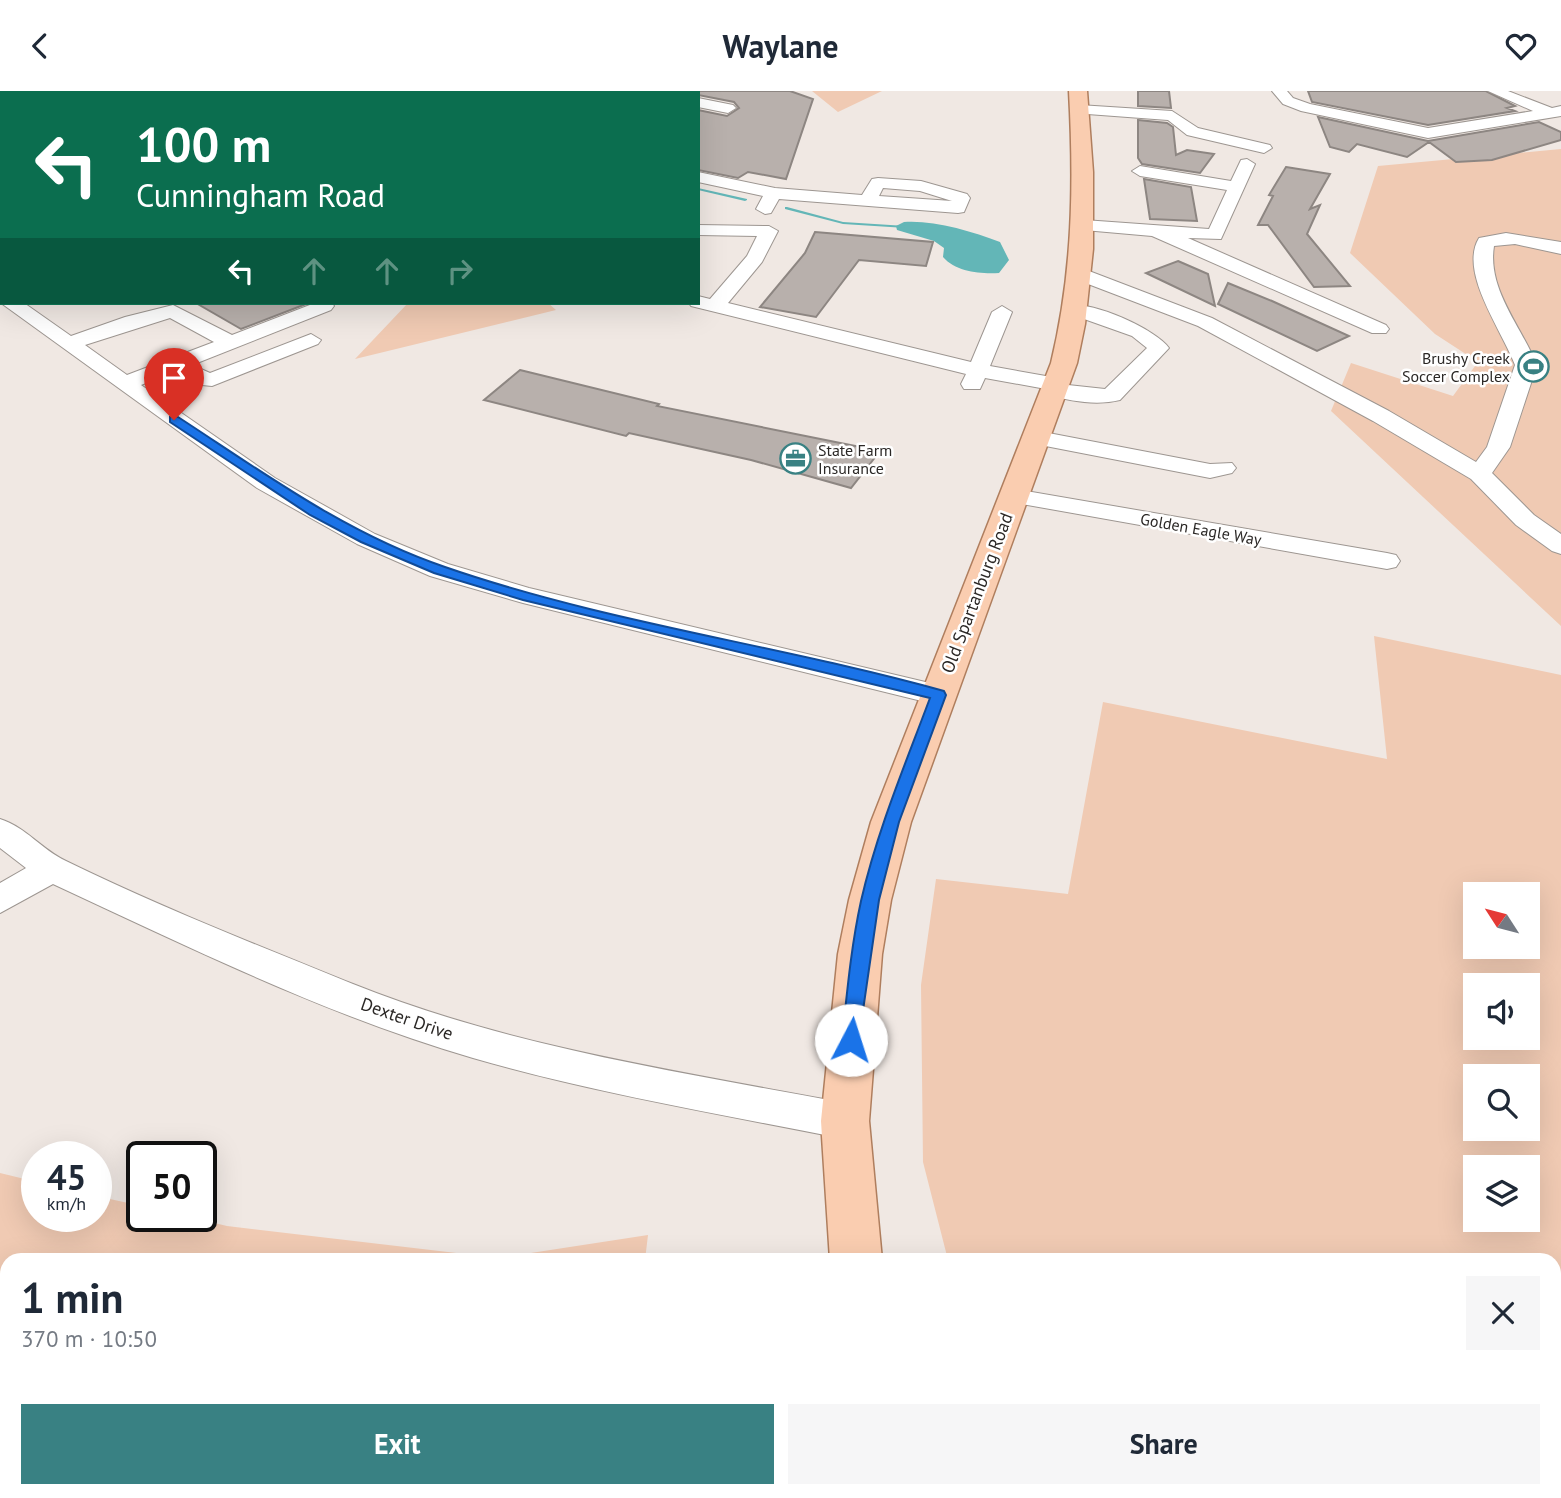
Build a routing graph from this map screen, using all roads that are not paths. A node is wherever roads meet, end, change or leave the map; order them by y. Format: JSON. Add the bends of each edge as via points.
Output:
{"nodes":[{"id":1,"x":1279,"y":91,"type":"edge"},
{"id":2,"x":1495,"y":91,"type":"edge"},
{"id":3,"x":1092,"y":98,"type":"edge"},
{"id":4,"x":700,"y":102,"type":"edge"},
{"id":5,"x":728,"y":108,"type":"dead end"},
{"id":6,"x":1556,"y":112,"type":"edge"},
{"id":7,"x":1264,"y":148,"type":"dead end"},
{"id":8,"x":1247,"y":164,"type":"dead end"},
{"id":9,"x":1140,"y":171,"type":"dead end"},
{"id":10,"x":700,"y":177,"type":"edge"},
{"id":11,"x":1237,"y":187,"type":"junction"},
{"id":12,"x":775,"y":193,"type":"junction"},
{"id":13,"x":868,"y":200,"type":"dead end"},
{"id":14,"x":1084,"y":225,"type":"junction"},
{"id":15,"x":1549,"y":226,"type":"dead end"},
{"id":16,"x":700,"y":230,"type":"edge"},
{"id":17,"x":1154,"y":230,"type":"junction"},
{"id":18,"x":769,"y":231,"type":"junction"},
{"id":19,"x":1526,"y":237,"type":"junction"},
{"id":20,"x":1561,"y":248,"type":"edge"},
{"id":21,"x":1082,"y":275,"type":"junction"},
{"id":22,"x":14,"y":305,"type":"edge"},
{"id":23,"x":706,"y":305,"type":"edge"},
{"id":24,"x":324,"y":306,"type":"dead end"},
{"id":25,"x":1077,"y":310,"type":"junction"},
{"id":26,"x":1002,"y":312,"type":"dead end"},
{"id":27,"x":1379,"y":329,"type":"dead end"},
{"id":28,"x":311,"y":340,"type":"dead end"},
{"id":29,"x":72,"y":343,"type":"junction"},
{"id":30,"x":230,"y":343,"type":"junction"},
{"id":31,"x":175,"y":364,"type":"junction"},
{"id":32,"x":975,"y":377,"type":"junction"},
{"id":33,"x":126,"y":383,"type":"junction"},
{"id":34,"x":1055,"y":393,"type":"junction"},
{"id":35,"x":1038,"y":438,"type":"junction"},
{"id":36,"x":1224,"y":468,"type":"dead end"},
{"id":37,"x":1479,"y":474,"type":"junction"},
{"id":38,"x":1014,"y":496,"type":"junction"},
{"id":39,"x":1561,"y":546,"type":"edge"},
{"id":40,"x":1387,"y":561,"type":"dead end"},
{"id":41,"x":938,"y":695,"type":"junction"},
{"id":42,"x":0,"y":831,"type":"edge"},
{"id":43,"x":51,"y":869,"type":"junction"},
{"id":44,"x":0,"y":900,"type":"edge"},
{"id":45,"x":845,"y":1121,"type":"junction"},
{"id":46,"x":855,"y":1253,"type":"edge"}],
"edges":[{"from":1,"to":6,"type":"street","via":[[1288,101],[1306,108],[1421,132]]},
{"from":2,"to":6,"type":"street"},
{"from":3,"to":7,"type":"street","via":[[1172,116],[1193,132]]},
{"from":3,"to":14,"type":"main road","name":"Old Spartanburg Road"},
{"from":4,"to":5,"type":"street"},
{"from":8,"to":11,"type":"street"},
{"from":9,"to":11,"type":"street"},
{"from":10,"to":12,"type":"street"},
{"from":11,"to":17,"type":"street","via":[[1215,235]]},
{"from":12,"to":13,"type":"street"},
{"from":12,"to":18,"type":"street","via":[[765,204]]},
{"from":14,"to":17,"type":"street"},
{"from":14,"to":21,"type":"main road","name":"Old Spartanburg Road"},
{"from":15,"to":19,"type":"street","via":[[1534,228]]},
{"from":16,"to":18,"type":"street"},
{"from":17,"to":27,"type":"street"},
{"from":18,"to":23,"type":"street","via":[[755,258]]},
{"from":19,"to":20,"type":"street"},
{"from":19,"to":37,"type":"street","via":[[1485,242],[1482,249],[1490,294],[1526,365],[1498,447]]},
{"from":21,"to":25,"type":"main road","name":"Old Spartanburg Road"},
{"from":21,"to":37,"type":"street","via":[[1205,322]]},
{"from":22,"to":29,"type":"street"},
{"from":23,"to":32,"type":"street","via":[[760,334]]},
{"from":24,"to":30,"type":"street"},
{"from":25,"to":34,"type":"main road","name":"Old Spartanburg Road"},
{"from":25,"to":34,"type":"street","via":[[1139,332],[1159,348],[1112,395]]},
{"from":26,"to":32,"type":"street"},
{"from":28,"to":31,"type":"street","via":[[212,380],[200,379]]},
{"from":29,"to":30,"type":"street","via":[[173,311]]},
{"from":29,"to":33,"type":"street"},
{"from":30,"to":31,"type":"street"},
{"from":31,"to":33,"type":"street"},
{"from":32,"to":34,"type":"street"},
{"from":33,"to":41,"type":"street","via":[[314,512],[439,570],[523,595]]},
{"from":34,"to":35,"type":"main road","name":"Old Spartanburg Road"},
{"from":35,"to":36,"type":"street","via":[[1210,471]]},
{"from":35,"to":38,"type":"main road","name":"Old Spartanburg Road"},
{"from":37,"to":39,"type":"street","via":[[1525,520]]},
{"from":38,"to":40,"type":"street","name":"Golden Eagle Way"},
{"from":38,"to":41,"type":"main road","name":"Old Spartanburg Road"},
{"from":41,"to":45,"type":"main road","name":"Old Spartanburg Road","via":[[891,822],[870,900],[859,966]]},
{"from":42,"to":43,"type":"street","name":"Dexter Drive"},
{"from":43,"to":44,"type":"street"},
{"from":43,"to":45,"type":"street","name":"Dexter Drive","via":[[345,997],[471,1041],[601,1075]]},
{"from":45,"to":46,"type":"main road","name":"Old Spartanburg Road"}]}
